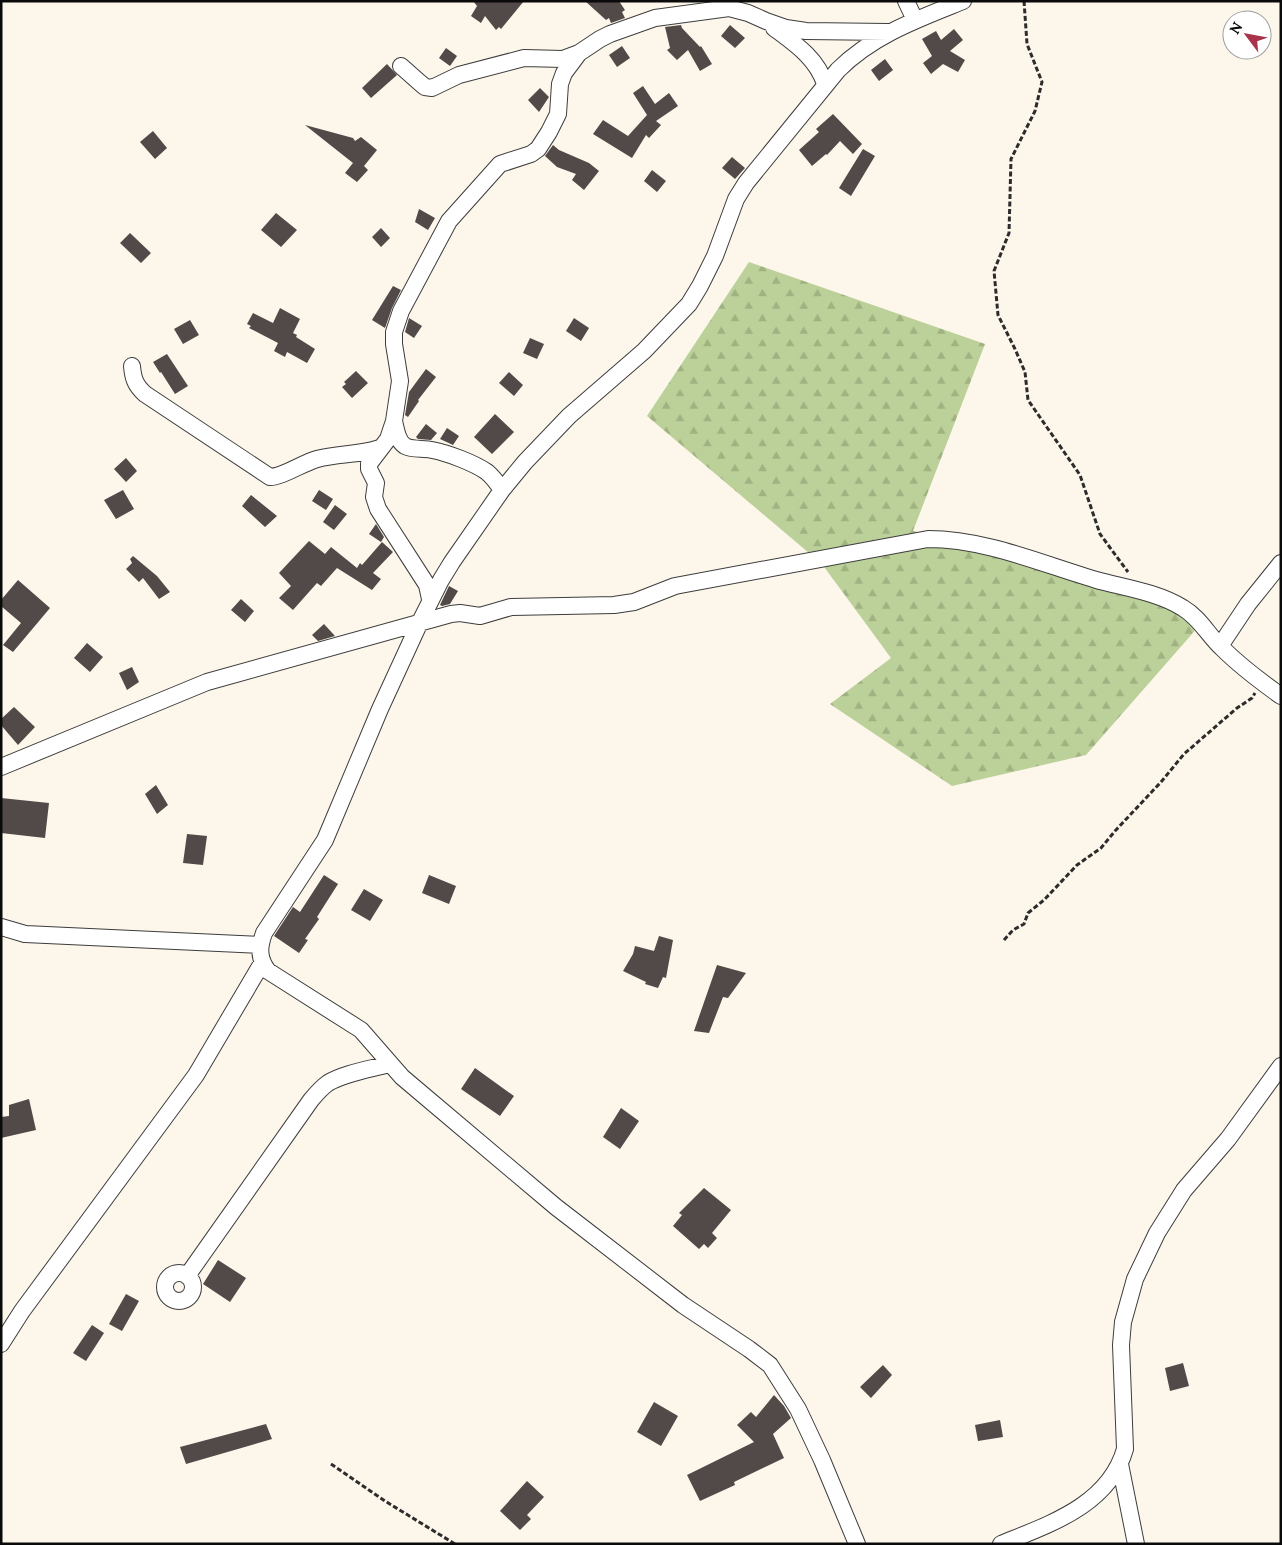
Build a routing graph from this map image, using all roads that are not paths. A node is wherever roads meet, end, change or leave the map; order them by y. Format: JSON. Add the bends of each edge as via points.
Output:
{"nodes":[{"id":1,"x":906,"y":1,"type":"edge"},
{"id":2,"x":963,"y":1,"type":"edge"},
{"id":3,"x":915,"y":20,"type":"junction"},
{"id":4,"x":766,"y":21,"type":"junction"},
{"id":5,"x":891,"y":32,"type":"junction"},
{"id":6,"x":579,"y":54,"type":"junction"},
{"id":7,"x":401,"y":66,"type":"dead end"},
{"id":8,"x":825,"y":84,"type":"junction"},
{"id":9,"x":132,"y":366,"type":"dead end"},
{"id":10,"x":394,"y":421,"type":"junction"},
{"id":11,"x":382,"y":447,"type":"junction"},
{"id":12,"x":502,"y":490,"type":"junction"},
{"id":13,"x":1281,"y":563,"type":"edge"},
{"id":14,"x":430,"y":599,"type":"junction"},
{"id":15,"x":420,"y":622,"type":"junction"},
{"id":16,"x":1220,"y":646,"type":"junction"},
{"id":17,"x":1281,"y":696,"type":"edge"},
{"id":18,"x":1,"y":767,"type":"edge"},
{"id":19,"x":1,"y":927,"type":"edge"},
{"id":20,"x":260,"y":945,"type":"junction"},
{"id":21,"x":262,"y":963,"type":"junction"},
{"id":22,"x":389,"y":1064,"type":"junction"},
{"id":23,"x":1281,"y":1066,"type":"edge"},
{"id":24,"x":187,"y":1276,"type":"dead end"},
{"id":25,"x":1,"y":1344,"type":"edge"},
{"id":26,"x":1120,"y":1464,"type":"junction"},
{"id":27,"x":857,"y":1544,"type":"edge"},
{"id":28,"x":1001,"y":1544,"type":"edge"},
{"id":29,"x":1136,"y":1544,"type":"edge"}],
"edges":[{"from":1,"to":3,"type":"street"},
{"from":2,"to":3,"type":"street"},
{"from":3,"to":5,"type":"street"},
{"from":4,"to":5,"type":"street","via":[[806,31]]},
{"from":4,"to":6,"type":"street","via":[[729,8],[655,18],[610,34]]},
{"from":4,"to":8,"type":"street","via":[[809,57],[822,74]]},
{"from":5,"to":8,"type":"street","via":[[851,56]]},
{"from":6,"to":7,"type":"street","via":[[563,59],[524,58],[459,75],[432,88],[425,87]]},
{"from":6,"to":10,"type":"street","via":[[564,73],[558,114],[538,149],[500,164],[449,220],[401,311],[394,332],[400,381]]},
{"from":8,"to":12,"type":"street","via":[[736,199],[715,256],[689,304],[644,351],[569,416]]},
{"from":9,"to":11,"type":"street","via":[[133,378],[145,394],[270,477],[317,459]]},
{"from":10,"to":11,"type":"street"},
{"from":10,"to":12,"type":"street","via":[[405,446],[444,453],[481,468]]},
{"from":11,"to":14,"type":"street","via":[[369,464],[376,483],[374,497],[378,509],[428,585]]},
{"from":12,"to":14,"type":"street"},
{"from":13,"to":16,"type":"street"},
{"from":14,"to":15,"type":"street"},
{"from":15,"to":16,"type":"street","via":[[460,613],[480,616],[511,607],[634,602],[675,586],[942,539],[981,545],[1181,606],[1194,615]]},
{"from":15,"to":18,"type":"street","via":[[208,682]]},
{"from":15,"to":20,"type":"street","via":[[325,840],[264,932]]},
{"from":16,"to":17,"type":"street","via":[[1240,666]]},
{"from":19,"to":20,"type":"street","via":[[25,934]]},
{"from":20,"to":21,"type":"street"},
{"from":21,"to":22,"type":"street","via":[[274,976],[361,1030]]},
{"from":21,"to":25,"type":"street","via":[[196,1075]]},
{"from":22,"to":24,"type":"street","via":[[340,1078],[319,1091]]},
{"from":22,"to":27,"type":"street","via":[[556,1207],[683,1305],[770,1365],[798,1409]]},
{"from":23,"to":26,"type":"street","via":[[1228,1139],[1184,1190],[1134,1279],[1121,1345],[1125,1449]]},
{"from":26,"to":28,"type":"street","via":[[1108,1483],[1091,1500],[1056,1520]]},
{"from":26,"to":29,"type":"street"}]}
